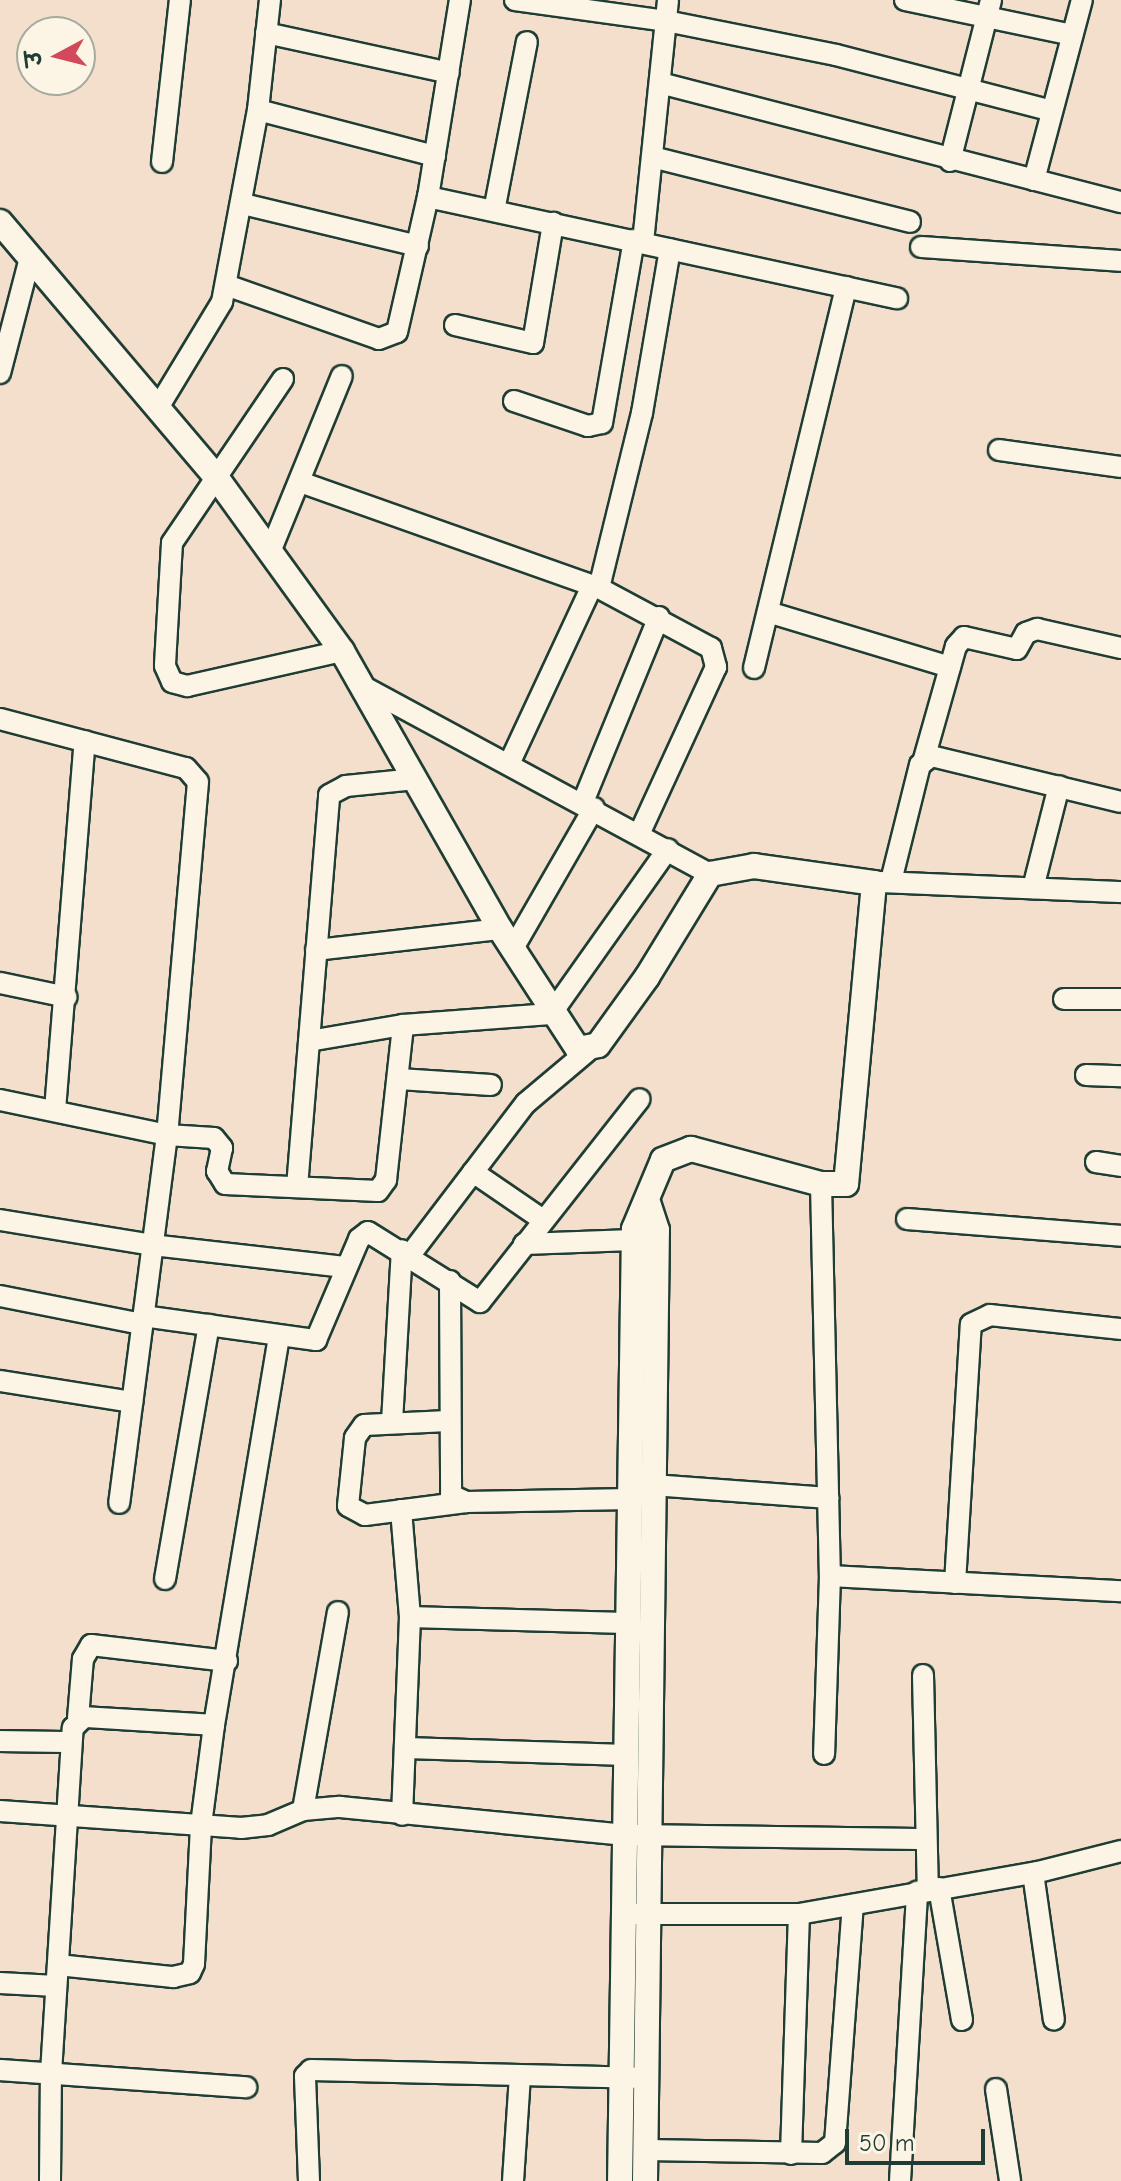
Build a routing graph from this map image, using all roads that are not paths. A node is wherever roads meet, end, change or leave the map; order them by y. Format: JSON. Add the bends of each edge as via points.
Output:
{"nodes":[{"id":1,"x":174,"y":0,"type":"edge"},
{"id":2,"x":180,"y":0,"type":"edge"},
{"id":3,"x":270,"y":0,"type":"edge"},
{"id":4,"x":460,"y":0,"type":"edge"},
{"id":5,"x":515,"y":0,"type":"edge"},
{"id":6,"x":668,"y":0,"type":"edge"},
{"id":7,"x":905,"y":0,"type":"edge"},
{"id":8,"x":1082,"y":0,"type":"edge"},
{"id":9,"x":988,"y":10,"type":"edge"},
{"id":10,"x":666,"y":21,"type":"junction"},
{"id":11,"x":266,"y":33,"type":"junction"},
{"id":12,"x":1072,"y":35,"type":"junction"},
{"id":13,"x":527,"y":42,"type":"dead end"},
{"id":14,"x":449,"y":73,"type":"junction"},
{"id":15,"x":660,"y":83,"type":"junction"},
{"id":16,"x":968,"y":91,"type":"junction"},
{"id":17,"x":258,"y":110,"type":"junction"},
{"id":18,"x":1052,"y":111,"type":"junction"},
{"id":19,"x":435,"y":156,"type":"junction"},
{"id":20,"x":652,"y":157,"type":"junction"},
{"id":21,"x":950,"y":161,"type":"junction"},
{"id":22,"x":162,"y":162,"type":"dead end"},
{"id":23,"x":1034,"y":180,"type":"junction"},
{"id":24,"x":428,"y":197,"type":"junction"},
{"id":25,"x":1121,"y":202,"type":"edge"},
{"id":26,"x":243,"y":204,"type":"junction"},
{"id":27,"x":494,"y":211,"type":"junction"},
{"id":28,"x":0,"y":222,"type":"edge"},
{"id":29,"x":910,"y":222,"type":"dead end"},
{"id":30,"x":553,"y":223,"type":"junction"},
{"id":31,"x":638,"y":241,"type":"junction"},
{"id":32,"x":418,"y":246,"type":"junction"},
{"id":33,"x":921,"y":247,"type":"dead end"},
{"id":34,"x":670,"y":249,"type":"junction"},
{"id":35,"x":30,"y":258,"type":"junction"},
{"id":36,"x":1121,"y":261,"type":"edge"},
{"id":37,"x":226,"y":285,"type":"junction"},
{"id":38,"x":846,"y":287,"type":"junction"},
{"id":39,"x":897,"y":298,"type":"dead end"},
{"id":40,"x":455,"y":325,"type":"dead end"},
{"id":41,"x":0,"y":373,"type":"edge"},
{"id":42,"x":342,"y":376,"type":"dead end"},
{"id":43,"x":283,"y":379,"type":"dead end"},
{"id":44,"x":514,"y":401,"type":"dead end"},
{"id":45,"x":159,"y":406,"type":"junction"},
{"id":46,"x":999,"y":450,"type":"dead end"},
{"id":47,"x":1121,"y":467,"type":"edge"},
{"id":48,"x":216,"y":477,"type":"junction"},
{"id":49,"x":300,"y":482,"type":"junction"},
{"id":50,"x":270,"y":552,"type":"junction"},
{"id":51,"x":596,"y":587,"type":"junction"},
{"id":52,"x":768,"y":612,"type":"junction"},
{"id":53,"x":659,"y":617,"type":"junction"},
{"id":54,"x":1121,"y":648,"type":"edge"},
{"id":55,"x":342,"y":651,"type":"junction"},
{"id":56,"x":950,"y":667,"type":"junction"},
{"id":57,"x":754,"y":668,"type":"dead end"},
{"id":58,"x":366,"y":688,"type":"junction"},
{"id":59,"x":0,"y":719,"type":"edge"},
{"id":60,"x":85,"y":741,"type":"junction"},
{"id":61,"x":924,"y":759,"type":"junction"},
{"id":62,"x":509,"y":764,"type":"junction"},
{"id":63,"x":416,"y":779,"type":"junction"},
{"id":64,"x":1059,"y":786,"type":"junction"},
{"id":65,"x":1121,"y":802,"type":"edge"},
{"id":66,"x":589,"y":805,"type":"junction"},
{"id":67,"x":640,"y":832,"type":"junction"},
{"id":68,"x":668,"y":849,"type":"junction"},
{"id":69,"x":710,"y":874,"type":"junction"},
{"id":70,"x":882,"y":882,"type":"junction"},
{"id":71,"x":1033,"y":888,"type":"junction"},
{"id":72,"x":1121,"y":892,"type":"edge"},
{"id":73,"x":506,"y":940,"type":"junction"},
{"id":74,"x":316,"y":950,"type":"junction"},
{"id":75,"x":0,"y":983,"type":"edge"},
{"id":76,"x":67,"y":997,"type":"junction"},
{"id":77,"x":1064,"y":999,"type":"dead end"},
{"id":78,"x":1121,"y":999,"type":"edge"},
{"id":79,"x":551,"y":1014,"type":"junction"},
{"id":80,"x":403,"y":1025,"type":"junction"},
{"id":81,"x":309,"y":1041,"type":"junction"},
{"id":82,"x":589,"y":1050,"type":"junction"},
{"id":83,"x":1086,"y":1075,"type":"dead end"},
{"id":84,"x":1121,"y":1076,"type":"edge"},
{"id":85,"x":399,"y":1079,"type":"junction"},
{"id":86,"x":491,"y":1085,"type":"dead end"},
{"id":87,"x":640,"y":1099,"type":"dead end"},
{"id":88,"x":0,"y":1100,"type":"edge"},
{"id":89,"x":55,"y":1110,"type":"junction"},
{"id":90,"x":167,"y":1135,"type":"junction"},
{"id":91,"x":1096,"y":1162,"type":"dead end"},
{"id":92,"x":1121,"y":1166,"type":"edge"},
{"id":93,"x":473,"y":1172,"type":"junction"},
{"id":94,"x":821,"y":1184,"type":"junction"},
{"id":95,"x":297,"y":1187,"type":"junction"},
{"id":96,"x":648,"y":1203,"type":"junction"},
{"id":97,"x":907,"y":1219,"type":"dead end"},
{"id":98,"x":0,"y":1220,"type":"edge"},
{"id":99,"x":543,"y":1220,"type":"junction"},
{"id":100,"x":1121,"y":1236,"type":"edge"},
{"id":101,"x":633,"y":1240,"type":"junction"},
{"id":102,"x":524,"y":1244,"type":"junction"},
{"id":103,"x":152,"y":1245,"type":"junction"},
{"id":104,"x":406,"y":1252,"type":"junction"},
{"id":105,"x":346,"y":1267,"type":"junction"},
{"id":106,"x":450,"y":1281,"type":"junction"},
{"id":107,"x":0,"y":1296,"type":"edge"},
{"id":108,"x":142,"y":1320,"type":"junction"},
{"id":109,"x":209,"y":1325,"type":"junction"},
{"id":110,"x":1121,"y":1329,"type":"edge"},
{"id":111,"x":279,"y":1337,"type":"junction"},
{"id":112,"x":0,"y":1381,"type":"edge"},
{"id":113,"x":132,"y":1402,"type":"junction"},
{"id":114,"x":448,"y":1421,"type":"junction"},
{"id":115,"x":392,"y":1422,"type":"junction"},
{"id":116,"x":639,"y":1489,"type":"junction"},
{"id":117,"x":828,"y":1498,"type":"junction"},
{"id":118,"x":466,"y":1502,"type":"junction"},
{"id":119,"x":119,"y":1503,"type":"dead end"},
{"id":120,"x":401,"y":1510,"type":"junction"},
{"id":121,"x":830,"y":1576,"type":"junction"},
{"id":122,"x":165,"y":1579,"type":"dead end"},
{"id":123,"x":955,"y":1583,"type":"junction"},
{"id":124,"x":1121,"y":1591,"type":"edge"},
{"id":125,"x":338,"y":1612,"type":"dead end"},
{"id":126,"x":410,"y":1617,"type":"junction"},
{"id":127,"x":625,"y":1623,"type":"junction"},
{"id":128,"x":227,"y":1661,"type":"junction"},
{"id":129,"x":923,"y":1675,"type":"dead end"},
{"id":130,"x":78,"y":1718,"type":"junction"},
{"id":131,"x":214,"y":1725,"type":"junction"},
{"id":132,"x":0,"y":1741,"type":"edge"},
{"id":133,"x":71,"y":1742,"type":"junction"},
{"id":134,"x":408,"y":1748,"type":"junction"},
{"id":135,"x":824,"y":1754,"type":"dead end"},
{"id":136,"x":625,"y":1755,"type":"junction"},
{"id":137,"x":303,"y":1810,"type":"junction"},
{"id":138,"x":0,"y":1811,"type":"edge"},
{"id":139,"x":65,"y":1815,"type":"junction"},
{"id":140,"x":402,"y":1815,"type":"junction"},
{"id":141,"x":201,"y":1825,"type":"junction"},
{"id":142,"x":638,"y":1835,"type":"junction"},
{"id":143,"x":926,"y":1839,"type":"junction"},
{"id":144,"x":1121,"y":1851,"type":"edge"},
{"id":145,"x":1033,"y":1873,"type":"junction"},
{"id":146,"x":928,"y":1889,"type":"junction"},
{"id":147,"x":853,"y":1905,"type":"junction"},
{"id":148,"x":624,"y":1914,"type":"junction"},
{"id":149,"x":649,"y":1914,"type":"junction"},
{"id":150,"x":799,"y":1914,"type":"junction"},
{"id":151,"x":57,"y":1976,"type":"junction"},
{"id":152,"x":0,"y":1983,"type":"edge"},
{"id":153,"x":962,"y":2020,"type":"dead end"},
{"id":154,"x":1054,"y":2020,"type":"dead end"},
{"id":155,"x":0,"y":2070,"type":"edge"},
{"id":156,"x":51,"y":2073,"type":"junction"},
{"id":157,"x":520,"y":2075,"type":"junction"},
{"id":158,"x":621,"y":2077,"type":"junction"},
{"id":159,"x":646,"y":2078,"type":"junction"},
{"id":160,"x":246,"y":2087,"type":"dead end"},
{"id":161,"x":996,"y":2089,"type":"dead end"},
{"id":162,"x":646,"y":2150,"type":"junction"},
{"id":163,"x":791,"y":2154,"type":"junction"},
{"id":164,"x":50,"y":2181,"type":"edge"},
{"id":165,"x":309,"y":2181,"type":"edge"},
{"id":166,"x":513,"y":2181,"type":"edge"},
{"id":167,"x":620,"y":2181,"type":"edge"},
{"id":168,"x":645,"y":2181,"type":"edge"},
{"id":169,"x":900,"y":2181,"type":"edge"},
{"id":170,"x":1010,"y":2181,"type":"edge"}],
"edges":[{"from":1,"to":2,"type":"street"},
{"from":2,"to":22,"type":"street"},
{"from":3,"to":11,"type":"street"},
{"from":4,"to":14,"type":"street"},
{"from":5,"to":10,"type":"street"},
{"from":6,"to":10,"type":"street"},
{"from":7,"to":9,"type":"street"},
{"from":8,"to":12,"type":"street"},
{"from":9,"to":12,"type":"street"},
{"from":9,"to":16,"type":"street"},
{"from":10,"to":15,"type":"street"},
{"from":10,"to":16,"type":"street","via":[[836,55]]},
{"from":11,"to":14,"type":"street"},
{"from":11,"to":17,"type":"street"},
{"from":12,"to":18,"type":"street"},
{"from":13,"to":27,"type":"street"},
{"from":14,"to":19,"type":"street"},
{"from":15,"to":20,"type":"street"},
{"from":15,"to":21,"type":"street"},
{"from":16,"to":18,"type":"street"},
{"from":16,"to":21,"type":"street"},
{"from":17,"to":19,"type":"street"},
{"from":17,"to":26,"type":"street"},
{"from":18,"to":23,"type":"street"},
{"from":19,"to":24,"type":"street"},
{"from":20,"to":29,"type":"street"},
{"from":20,"to":31,"type":"street"},
{"from":21,"to":23,"type":"street"},
{"from":23,"to":25,"type":"street"},
{"from":24,"to":27,"type":"street"},
{"from":24,"to":32,"type":"street"},
{"from":26,"to":32,"type":"street"},
{"from":26,"to":37,"type":"street"},
{"from":27,"to":30,"type":"street"},
{"from":28,"to":35,"type":"street"},
{"from":30,"to":31,"type":"street"},
{"from":30,"to":40,"type":"street","via":[[533,343]]},
{"from":31,"to":34,"type":"street"},
{"from":31,"to":44,"type":"street","via":[[602,423],[588,426]]},
{"from":32,"to":37,"type":"street","via":[[397,332],[385,339]]},
{"from":33,"to":36,"type":"street"},
{"from":34,"to":38,"type":"street"},
{"from":34,"to":51,"type":"street","via":[[642,413]]},
{"from":35,"to":41,"type":"street"},
{"from":35,"to":45,"type":"street"},
{"from":37,"to":45,"type":"street","via":[[216,318]]},
{"from":38,"to":39,"type":"street"},
{"from":38,"to":52,"type":"street"},
{"from":42,"to":49,"type":"street"},
{"from":43,"to":48,"type":"street"},
{"from":45,"to":48,"type":"street"},
{"from":46,"to":47,"type":"street"},
{"from":48,"to":50,"type":"street"},
{"from":48,"to":55,"type":"street","via":[[172,543],[168,677],[187,686]]},
{"from":49,"to":50,"type":"street"},
{"from":49,"to":51,"type":"street"},
{"from":50,"to":55,"type":"street"},
{"from":51,"to":53,"type":"street"},
{"from":51,"to":62,"type":"street"},
{"from":52,"to":56,"type":"street"},
{"from":52,"to":57,"type":"street"},
{"from":53,"to":66,"type":"street"},
{"from":53,"to":67,"type":"street","via":[[711,648],[717,662]]},
{"from":54,"to":56,"type":"street","via":[[1037,629],[1026,633],[1017,649],[964,637]]},
{"from":55,"to":58,"type":"street"},
{"from":56,"to":61,"type":"street"},
{"from":58,"to":62,"type":"street"},
{"from":58,"to":63,"type":"street"},
{"from":59,"to":60,"type":"street"},
{"from":60,"to":76,"type":"street"},
{"from":60,"to":90,"type":"street","via":[[186,768],[198,782]]},
{"from":61,"to":64,"type":"street","via":[[941,757]]},
{"from":61,"to":70,"type":"street"},
{"from":62,"to":66,"type":"street"},
{"from":63,"to":73,"type":"street"},
{"from":63,"to":74,"type":"street","via":[[346,786],[329,795]]},
{"from":64,"to":65,"type":"street"},
{"from":64,"to":71,"type":"street"},
{"from":66,"to":67,"type":"street"},
{"from":66,"to":73,"type":"street"},
{"from":67,"to":68,"type":"street"},
{"from":68,"to":69,"type":"street"},
{"from":68,"to":79,"type":"street"},
{"from":69,"to":70,"type":"street","via":[[754,866]]},
{"from":69,"to":82,"type":"street","via":[[647,977]]},
{"from":70,"to":71,"type":"street"},
{"from":70,"to":94,"type":"street","via":[[848,1179],[841,1186]]},
{"from":71,"to":72,"type":"street"},
{"from":73,"to":74,"type":"street"},
{"from":73,"to":79,"type":"street"},
{"from":74,"to":81,"type":"street"},
{"from":75,"to":76,"type":"street"},
{"from":76,"to":89,"type":"street"},
{"from":77,"to":78,"type":"street"},
{"from":79,"to":80,"type":"street"},
{"from":79,"to":82,"type":"street","via":[[570,1042]]},
{"from":80,"to":81,"type":"street"},
{"from":80,"to":85,"type":"street"},
{"from":81,"to":95,"type":"street"},
{"from":82,"to":93,"type":"street","via":[[526,1103]]},
{"from":83,"to":84,"type":"street"},
{"from":85,"to":86,"type":"street"},
{"from":85,"to":95,"type":"street","via":[[383,1187]]},
{"from":87,"to":99,"type":"street"},
{"from":88,"to":89,"type":"street"},
{"from":89,"to":90,"type":"street"},
{"from":90,"to":95,"type":"street","via":[[218,1140],[222,1148],[217,1171],[225,1184]]},
{"from":90,"to":103,"type":"street"},
{"from":91,"to":92,"type":"street"},
{"from":93,"to":99,"type":"street"},
{"from":93,"to":104,"type":"street"},
{"from":94,"to":96,"type":"street","via":[[691,1149],[663,1160]]},
{"from":94,"to":117,"type":"street"},
{"from":96,"to":101,"type":"street"},
{"from":96,"to":116,"type":"street","via":[[657,1230]]},
{"from":97,"to":100,"type":"street"},
{"from":98,"to":103,"type":"street"},
{"from":99,"to":102,"type":"street"},
{"from":101,"to":102,"type":"street"},
{"from":101,"to":116,"type":"street"},
{"from":102,"to":106,"type":"street","via":[[487,1299],[472,1298]]},
{"from":103,"to":105,"type":"street"},
{"from":103,"to":108,"type":"street"},
{"from":104,"to":105,"type":"street","via":[[368,1232]]},
{"from":104,"to":106,"type":"street"},
{"from":104,"to":115,"type":"street"},
{"from":105,"to":111,"type":"street","via":[[320,1337],[309,1342]]},
{"from":106,"to":114,"type":"street"},
{"from":107,"to":108,"type":"street"},
{"from":108,"to":109,"type":"street"},
{"from":108,"to":113,"type":"street"},
{"from":109,"to":111,"type":"street"},
{"from":109,"to":122,"type":"street"},
{"from":110,"to":123,"type":"street","via":[[990,1315],[971,1324]]},
{"from":111,"to":128,"type":"street"},
{"from":112,"to":113,"type":"street"},
{"from":113,"to":119,"type":"street"},
{"from":114,"to":115,"type":"street"},
{"from":114,"to":118,"type":"street","via":[[451,1495]]},
{"from":115,"to":120,"type":"street","via":[[359,1430],[348,1506],[356,1514]]},
{"from":116,"to":117,"type":"street"},
{"from":116,"to":118,"type":"street"},
{"from":116,"to":127,"type":"street"},
{"from":116,"to":142,"type":"street"},
{"from":117,"to":121,"type":"street"},
{"from":118,"to":120,"type":"street"},
{"from":120,"to":126,"type":"street"},
{"from":121,"to":123,"type":"street"},
{"from":121,"to":135,"type":"street"},
{"from":123,"to":124,"type":"street"},
{"from":125,"to":137,"type":"street"},
{"from":126,"to":127,"type":"street"},
{"from":126,"to":134,"type":"street"},
{"from":127,"to":136,"type":"street"},
{"from":128,"to":130,"type":"street","via":[[91,1645],[83,1659]]},
{"from":128,"to":131,"type":"street"},
{"from":129,"to":143,"type":"street"},
{"from":130,"to":131,"type":"street"},
{"from":130,"to":133,"type":"street"},
{"from":131,"to":141,"type":"street"},
{"from":132,"to":133,"type":"street"},
{"from":133,"to":139,"type":"street"},
{"from":134,"to":136,"type":"street"},
{"from":134,"to":140,"type":"street"},
{"from":136,"to":142,"type":"street"},
{"from":137,"to":140,"type":"street","via":[[340,1807]]},
{"from":137,"to":141,"type":"street","via":[[255,1828]]},
{"from":138,"to":139,"type":"street"},
{"from":139,"to":141,"type":"street"},
{"from":139,"to":151,"type":"street"},
{"from":140,"to":142,"type":"street"},
{"from":141,"to":151,"type":"street","via":[[190,1973]]},
{"from":142,"to":143,"type":"street"},
{"from":142,"to":148,"type":"street"},
{"from":142,"to":149,"type":"street"},
{"from":143,"to":146,"type":"street"},
{"from":144,"to":145,"type":"street"},
{"from":145,"to":146,"type":"street"},
{"from":145,"to":154,"type":"street"},
{"from":146,"to":147,"type":"street"},
{"from":146,"to":153,"type":"street"},
{"from":146,"to":169,"type":"street"},
{"from":147,"to":150,"type":"street"},
{"from":147,"to":163,"type":"street","via":[[840,2126],[835,2143],[822,2153]]},
{"from":148,"to":149,"type":"street"},
{"from":148,"to":158,"type":"street"},
{"from":149,"to":150,"type":"street"},
{"from":149,"to":159,"type":"street"},
{"from":150,"to":163,"type":"street"},
{"from":151,"to":152,"type":"street"},
{"from":151,"to":156,"type":"street"},
{"from":155,"to":156,"type":"street"},
{"from":156,"to":160,"type":"street"},
{"from":156,"to":164,"type":"street"},
{"from":157,"to":158,"type":"street"},
{"from":157,"to":165,"type":"street","via":[[311,2070],[305,2076]]},
{"from":157,"to":166,"type":"street"},
{"from":158,"to":159,"type":"street"},
{"from":158,"to":167,"type":"street"},
{"from":159,"to":162,"type":"street"},
{"from":161,"to":170,"type":"street"},
{"from":162,"to":163,"type":"street"},
{"from":162,"to":168,"type":"street"}]}
